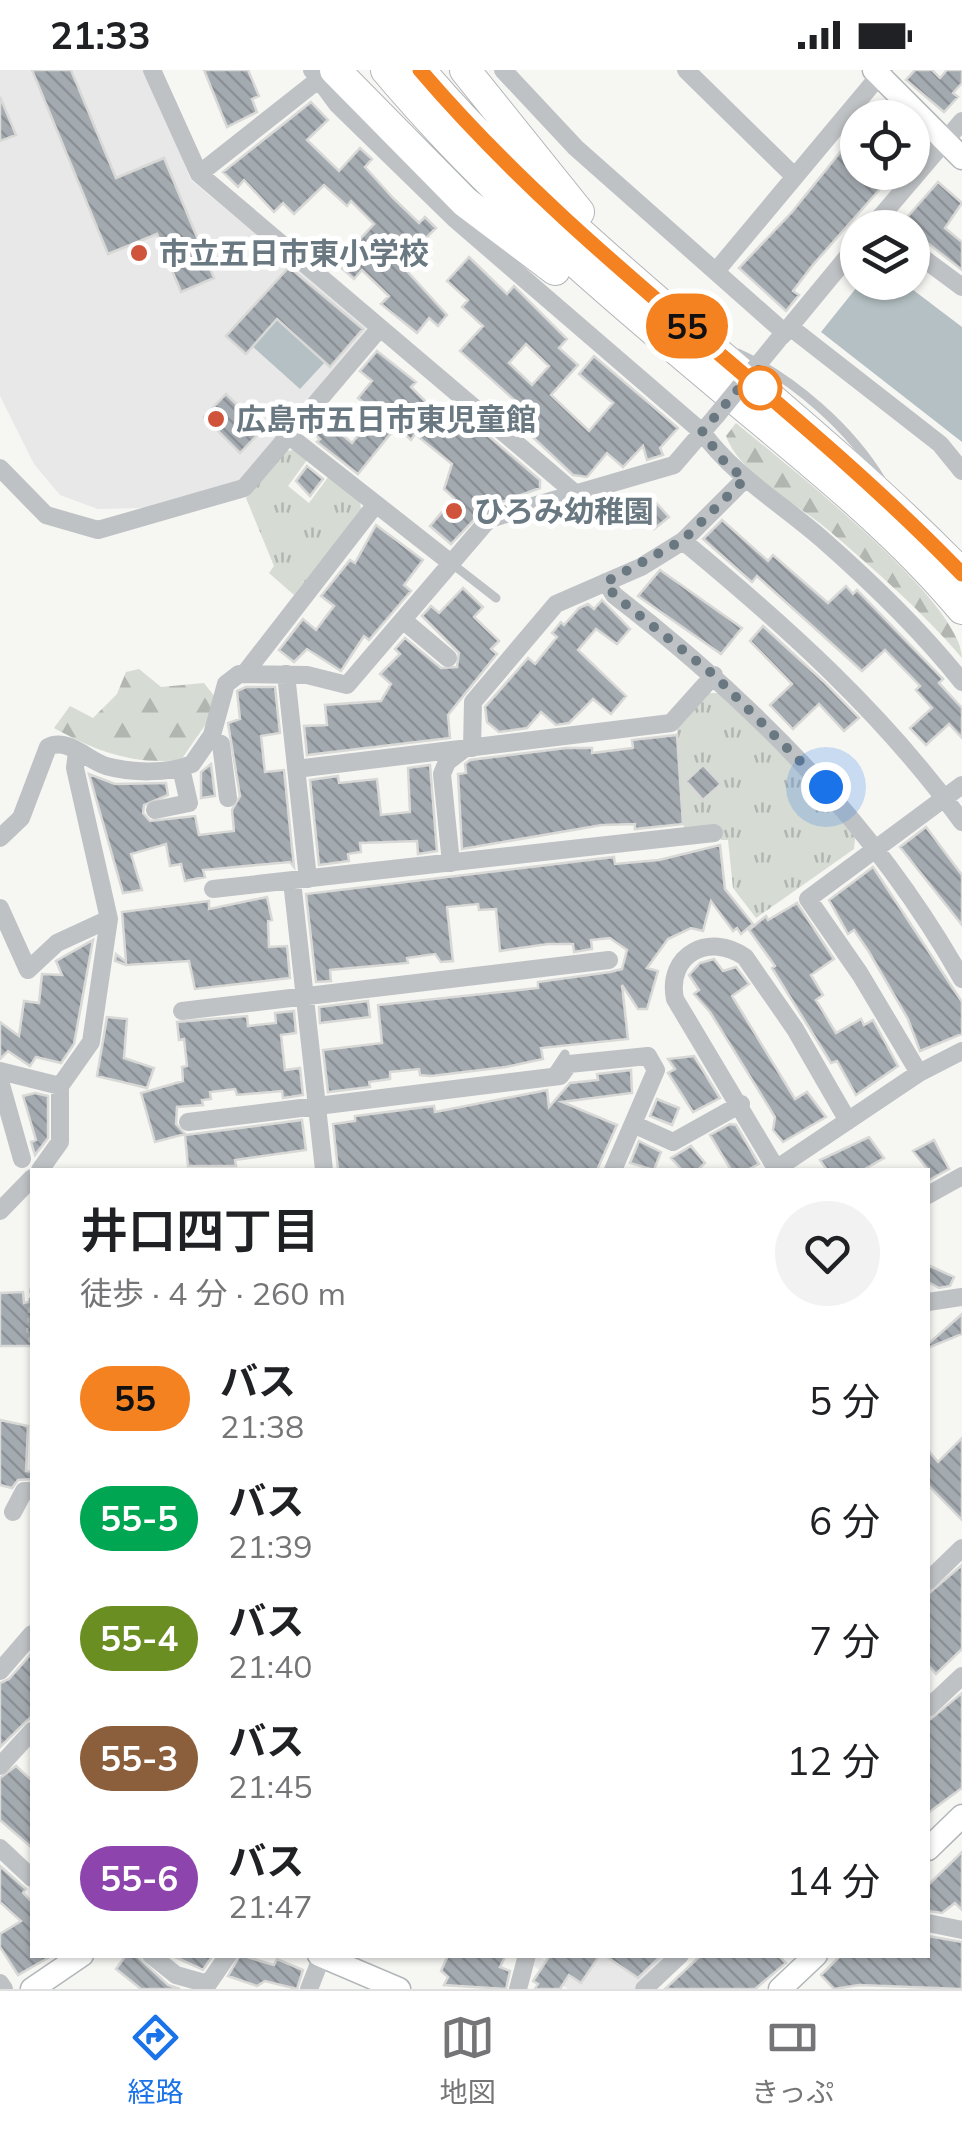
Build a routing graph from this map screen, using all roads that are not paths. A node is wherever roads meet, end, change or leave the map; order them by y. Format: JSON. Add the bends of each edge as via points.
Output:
{"nodes":[{"id":1,"x":152,"y":70,"type":"edge"},
{"id":2,"x":386,"y":70,"type":"edge"},
{"id":3,"x":420,"y":70,"type":"edge"},
{"id":4,"x":464,"y":70,"type":"edge"},
{"id":5,"x":503,"y":70,"type":"edge"},
{"id":6,"x":686,"y":70,"type":"edge"},
{"id":7,"x":879,"y":72,"type":"edge"},
{"id":8,"x":322,"y":73,"type":"edge"},
{"id":9,"x":962,"y":121,"type":"edge"},
{"id":10,"x":944,"y":141,"type":"junction"},
{"id":11,"x":962,"y":158,"type":"edge"},
{"id":12,"x":199,"y":174,"type":"junction"},
{"id":13,"x":795,"y":177,"type":"junction"},
{"id":14,"x":889,"y":210,"type":"edge"},
{"id":15,"x":930,"y":263,"type":"edge"},
{"id":16,"x":840,"y":266,"type":"edge"},
{"id":17,"x":717,"y":270,"type":"junction"},
{"id":18,"x":962,"y":287,"type":"edge"},
{"id":19,"x":380,"y":328,"type":"junction"},
{"id":20,"x":682,"y":333,"type":"junction"},
{"id":21,"x":784,"y":333,"type":"junction"},
{"id":22,"x":702,"y":432,"type":"junction"},
{"id":23,"x":288,"y":435,"type":"junction"},
{"id":24,"x":962,"y":471,"type":"edge"},
{"id":25,"x":3,"y":479,"type":"edge"},
{"id":26,"x":745,"y":479,"type":"junction"},
{"id":27,"x":576,"y":494,"type":"junction"},
{"id":28,"x":376,"y":504,"type":"junction"},
{"id":29,"x":683,"y":540,"type":"junction"},
{"id":30,"x":451,"y":563,"type":"junction"},
{"id":31,"x":962,"y":574,"type":"edge"},
{"id":32,"x":606,"y":582,"type":"junction"},
{"id":33,"x":496,"y":598,"type":"dead end"},
{"id":34,"x":962,"y":609,"type":"edge"},
{"id":35,"x":403,"y":620,"type":"junction"},
{"id":36,"x":448,"y":658,"type":"dead end"},
{"id":37,"x":245,"y":673,"type":"junction"},
{"id":38,"x":286,"y":674,"type":"junction"},
{"id":39,"x":714,"y":675,"type":"junction"},
{"id":40,"x":962,"y":682,"type":"edge"},
{"id":41,"x":210,"y":738,"type":"junction"},
{"id":42,"x":468,"y":749,"type":"junction"},
{"id":43,"x":76,"y":751,"type":"junction"},
{"id":44,"x":181,"y":768,"type":"junction"},
{"id":45,"x":296,"y":770,"type":"junction"},
{"id":46,"x":962,"y":785,"type":"edge"},
{"id":47,"x":944,"y":797,"type":"junction"},
{"id":48,"x":228,"y":798,"type":"dead end"},
{"id":49,"x":155,"y":810,"type":"dead end"},
{"id":50,"x":962,"y":822,"type":"edge"},
{"id":51,"x":714,"y":833,"type":"dead end"},
{"id":52,"x":0,"y":838,"type":"edge"},
{"id":53,"x":876,"y":847,"type":"junction"},
{"id":54,"x":451,"y":863,"type":"junction"},
{"id":55,"x":300,"y":880,"type":"junction"},
{"id":56,"x":213,"y":890,"type":"dead end"},
{"id":57,"x":0,"y":908,"type":"edge"},
{"id":58,"x":110,"y":919,"type":"junction"},
{"id":59,"x":610,"y":960,"type":"dead end"},
{"id":60,"x":962,"y":979,"type":"edge"},
{"id":61,"x":304,"y":996,"type":"junction"},
{"id":62,"x":182,"y":1011,"type":"dead end"},
{"id":63,"x":962,"y":1050,"type":"edge"},
{"id":64,"x":564,"y":1054,"type":"dead end"},
{"id":65,"x":0,"y":1071,"type":"edge"},
{"id":66,"x":918,"y":1073,"type":"junction"},
{"id":67,"x":551,"y":1077,"type":"junction"},
{"id":68,"x":0,"y":1080,"type":"edge"},
{"id":69,"x":60,"y":1086,"type":"junction"},
{"id":70,"x":741,"y":1104,"type":"junction"},
{"id":71,"x":317,"y":1107,"type":"junction"},
{"id":72,"x":848,"y":1121,"type":"junction"},
{"id":73,"x":188,"y":1122,"type":"dead end"},
{"id":74,"x":633,"y":1124,"type":"junction"},
{"id":75,"x":22,"y":1159,"type":"dead end"},
{"id":76,"x":41,"y":1168,"type":"edge"},
{"id":77,"x":324,"y":1168,"type":"edge"},
{"id":78,"x":615,"y":1168,"type":"edge"},
{"id":79,"x":775,"y":1168,"type":"edge"},
{"id":80,"x":779,"y":1168,"type":"edge"},
{"id":81,"x":962,"y":1176,"type":"edge"},
{"id":82,"x":30,"y":1180,"type":"edge"},
{"id":83,"x":930,"y":1194,"type":"edge"},
{"id":84,"x":0,"y":1211,"type":"edge"},
{"id":85,"x":962,"y":1297,"type":"edge"},
{"id":86,"x":930,"y":1302,"type":"edge"},
{"id":87,"x":30,"y":1491,"type":"edge"},
{"id":88,"x":12,"y":1512,"type":"dead end"},
{"id":89,"x":962,"y":1548,"type":"edge"},
{"id":90,"x":930,"y":1579,"type":"edge"},
{"id":91,"x":30,"y":1636,"type":"edge"},
{"id":92,"x":0,"y":1671,"type":"edge"},
{"id":93,"x":962,"y":1676,"type":"edge"},
{"id":94,"x":930,"y":1706,"type":"edge"},
{"id":95,"x":29,"y":1742,"type":"edge"},
{"id":96,"x":0,"y":1766,"type":"edge"},
{"id":97,"x":962,"y":1816,"type":"edge"},
{"id":98,"x":930,"y":1847,"type":"edge"},
{"id":99,"x":0,"y":1848,"type":"edge"},
{"id":100,"x":30,"y":1876,"type":"edge"},
{"id":101,"x":930,"y":1923,"type":"edge"},
{"id":102,"x":962,"y":1930,"type":"edge"},
{"id":103,"x":78,"y":1958,"type":"edge"},
{"id":104,"x":154,"y":1958,"type":"edge"},
{"id":105,"x":226,"y":1958,"type":"edge"},
{"id":106,"x":320,"y":1958,"type":"edge"},
{"id":107,"x":326,"y":1958,"type":"edge"},
{"id":108,"x":526,"y":1958,"type":"edge"},
{"id":109,"x":677,"y":1958,"type":"edge"},
{"id":110,"x":813,"y":1958,"type":"edge"},
{"id":111,"x":208,"y":1986,"type":"edge"},
{"id":112,"x":785,"y":1987,"type":"edge"},
{"id":113,"x":32,"y":1989,"type":"edge"},
{"id":114,"x":308,"y":1989,"type":"edge"},
{"id":115,"x":400,"y":1989,"type":"edge"},
{"id":116,"x":518,"y":1989,"type":"edge"},
{"id":117,"x":644,"y":1989,"type":"edge"}],
"edges":[{"from":1,"to":12,"type":"street"},
{"from":2,"to":20,"type":"highway","via":[[496,191]]},
{"from":3,"to":20,"type":"highway","via":[[504,164]]},
{"from":4,"to":20,"type":"highway"},
{"from":5,"to":17,"type":"street","via":[[576,148]]},
{"from":6,"to":13,"type":"street"},
{"from":7,"to":10,"type":"street"},
{"from":7,"to":13,"type":"street"},
{"from":8,"to":12,"type":"street"},
{"from":8,"to":20,"type":"highway","via":[[466,202],[582,290]]},
{"from":8,"to":22,"type":"street","via":[[456,220]]},
{"from":9,"to":10,"type":"street"},
{"from":10,"to":11,"type":"street"},
{"from":10,"to":14,"type":"street"},
{"from":12,"to":19,"type":"street"},
{"from":13,"to":17,"type":"street"},
{"from":15,"to":18,"type":"street"},
{"from":16,"to":21,"type":"street"},
{"from":17,"to":21,"type":"street"},
{"from":19,"to":23,"type":"street"},
{"from":19,"to":27,"type":"street"},
{"from":20,"to":31,"type":"highway","via":[[902,513]]},
{"from":20,"to":34,"type":"highway"},
{"from":21,"to":22,"type":"street","bridge":true},
{"from":21,"to":24,"type":"street","via":[[940,444]]},
{"from":22,"to":26,"type":"street"},
{"from":22,"to":27,"type":"street","via":[[674,465]]},
{"from":23,"to":25,"type":"street","via":[[244,488],[98,530],[46,515]]},
{"from":23,"to":28,"type":"street"},
{"from":26,"to":29,"type":"street"},
{"from":26,"to":40,"type":"street","via":[[820,538],[928,640]]},
{"from":27,"to":30,"type":"street","via":[[490,519]]},
{"from":28,"to":30,"type":"street"},
{"from":28,"to":37,"type":"street"},
{"from":29,"to":32,"type":"street"},
{"from":29,"to":47,"type":"street","via":[[877,715]]},
{"from":30,"to":33,"type":"lane"},
{"from":30,"to":35,"type":"street"},
{"from":32,"to":39,"type":"street"},
{"from":32,"to":42,"type":"street","via":[[556,604],[474,702]]},
{"from":35,"to":36,"type":"street"},
{"from":35,"to":38,"type":"street","via":[[347,685]]},
{"from":37,"to":38,"type":"street"},
{"from":37,"to":41,"type":"street","via":[[226,684]]},
{"from":38,"to":45,"type":"street"},
{"from":39,"to":42,"type":"street","via":[[672,723]]},
{"from":39,"to":53,"type":"street","via":[[798,756]]},
{"from":41,"to":44,"type":"street","via":[[197,760]]},
{"from":41,"to":48,"type":"street","via":[[221,744]]},
{"from":42,"to":45,"type":"street"},
{"from":42,"to":54,"type":"street","via":[[447,762],[442,774]]},
{"from":43,"to":44,"type":"street","via":[[110,767]]},
{"from":43,"to":52,"type":"street","via":[[48,747],[21,818]]},
{"from":43,"to":58,"type":"street","via":[[74,768]]},
{"from":44,"to":49,"type":"street","via":[[189,803]]},
{"from":45,"to":55,"type":"street"},
{"from":46,"to":47,"type":"street"},
{"from":47,"to":50,"type":"street"},
{"from":47,"to":53,"type":"street"},
{"from":51,"to":54,"type":"street"},
{"from":53,"to":60,"type":"street"},
{"from":53,"to":66,"type":"street","via":[[808,899]]},
{"from":54,"to":55,"type":"street"},
{"from":55,"to":56,"type":"street"},
{"from":55,"to":61,"type":"street"},
{"from":57,"to":58,"type":"street","via":[[22,974],[57,943]]},
{"from":58,"to":69,"type":"street","via":[[93,1034]]},
{"from":59,"to":61,"type":"street"},
{"from":61,"to":62,"type":"street"},
{"from":61,"to":71,"type":"street"},
{"from":63,"to":66,"type":"street"},
{"from":64,"to":67,"type":"lane"},
{"from":65,"to":69,"type":"street"},
{"from":66,"to":72,"type":"street"},
{"from":67,"to":71,"type":"street"},
{"from":67,"to":74,"type":"street","via":[[569,1064],[648,1056],[656,1070]]},
{"from":68,"to":75,"type":"street"},
{"from":69,"to":76,"type":"street","via":[[62,1134]]},
{"from":70,"to":72,"type":"street","via":[[675,999],[682,961],[709,945],[734,950],[753,967]]},
{"from":70,"to":74,"type":"street","via":[[673,1142]]},
{"from":70,"to":79,"type":"street"},
{"from":71,"to":73,"type":"street"},
{"from":71,"to":77,"type":"street"},
{"from":72,"to":80,"type":"street"},
{"from":74,"to":78,"type":"street"},
{"from":81,"to":83,"type":"street"},
{"from":82,"to":84,"type":"street"},
{"from":85,"to":86,"type":"street"},
{"from":87,"to":88,"type":"street"},
{"from":89,"to":90,"type":"street"},
{"from":91,"to":92,"type":"street"},
{"from":93,"to":94,"type":"street"},
{"from":95,"to":96,"type":"street"},
{"from":97,"to":98,"type":"street"},
{"from":99,"to":100,"type":"street"},
{"from":101,"to":102,"type":"street"},
{"from":103,"to":113,"type":"street"},
{"from":104,"to":111,"type":"street"},
{"from":105,"to":111,"type":"street"},
{"from":106,"to":114,"type":"street"},
{"from":107,"to":115,"type":"street"},
{"from":108,"to":116,"type":"street"},
{"from":109,"to":117,"type":"street"},
{"from":110,"to":112,"type":"street"}]}
